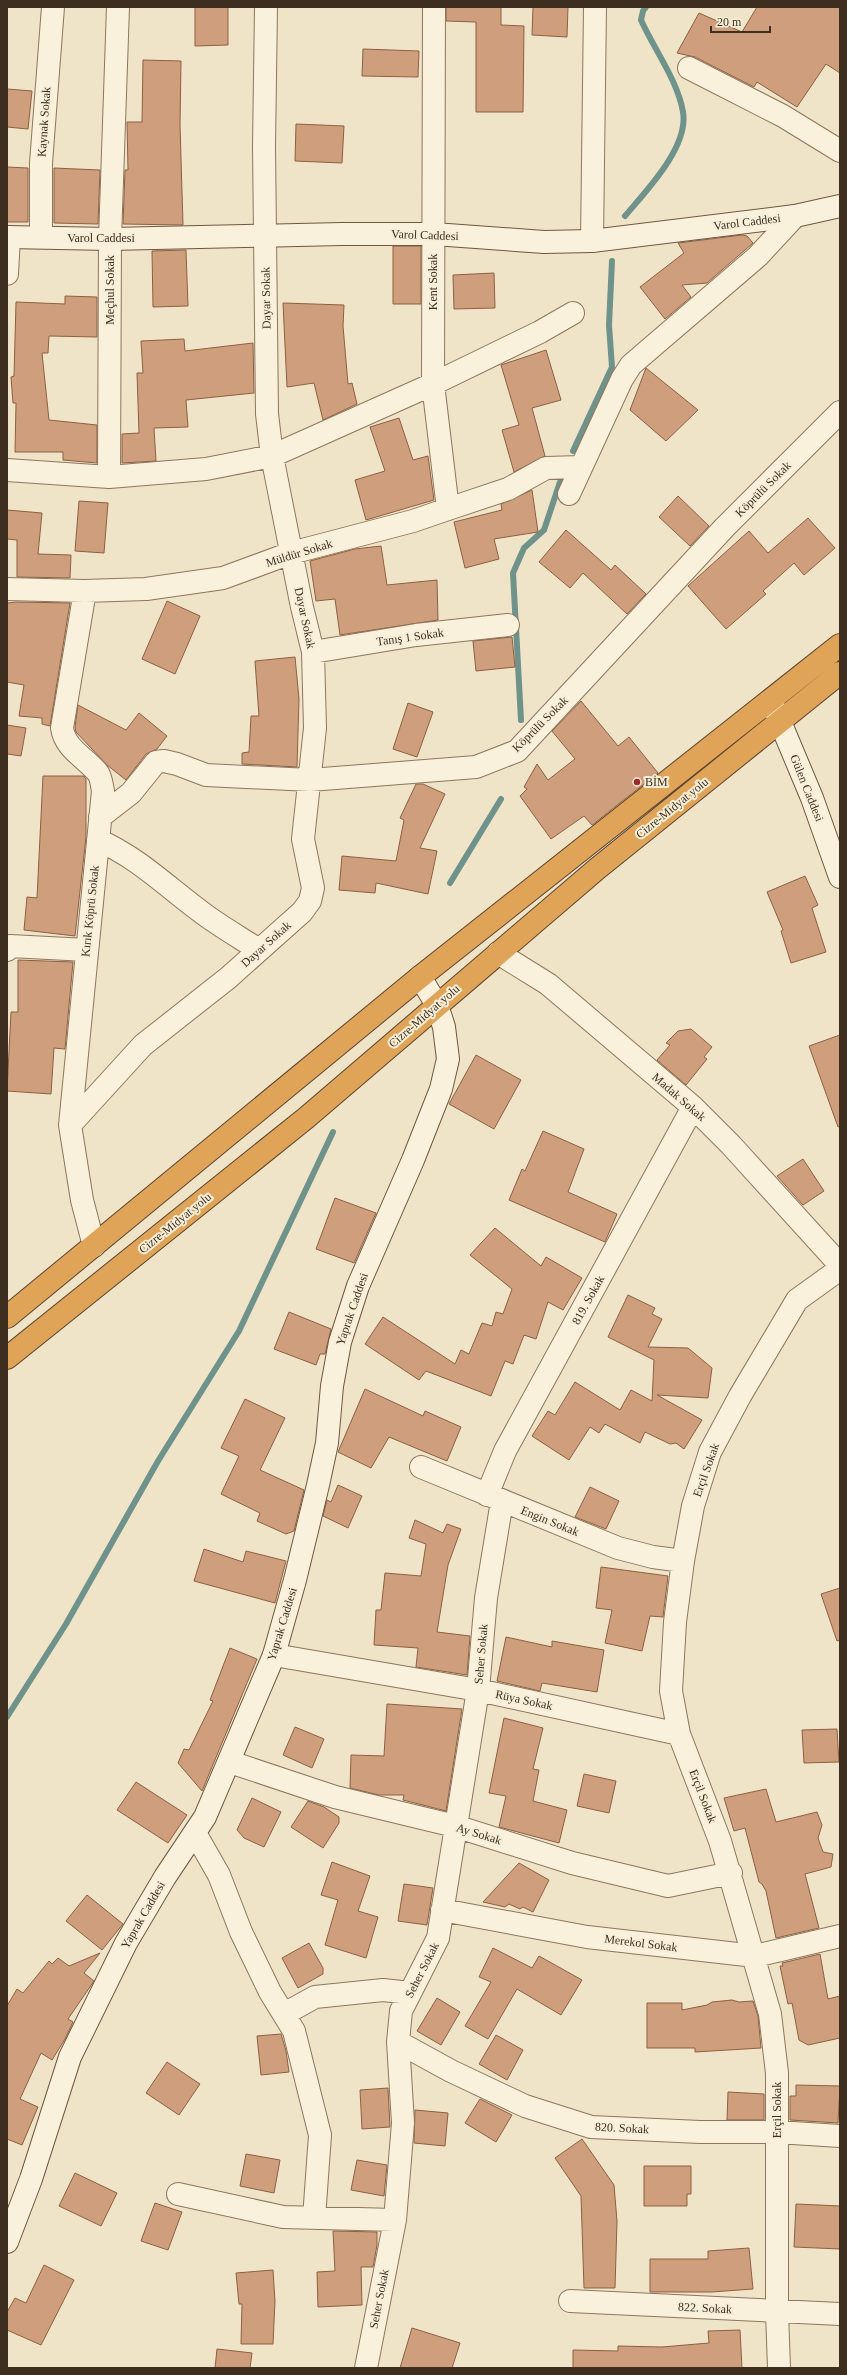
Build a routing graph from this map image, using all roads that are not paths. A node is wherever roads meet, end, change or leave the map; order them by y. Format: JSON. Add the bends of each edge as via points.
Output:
{"nodes":[{"id":1,"x":53,"y":7,"type":"edge"},
{"id":2,"x":118,"y":7,"type":"edge"},
{"id":3,"x":266,"y":7,"type":"edge"},
{"id":4,"x":434,"y":7,"type":"edge"},
{"id":5,"x":595,"y":7,"type":"edge"},
{"id":6,"x":689,"y":68,"type":"dead end"},
{"id":7,"x":840,"y":151,"type":"edge"},
{"id":8,"x":840,"y":206,"type":"edge"},
{"id":9,"x":795,"y":216,"type":"junction"},
{"id":10,"x":434,"y":234,"type":"junction"},
{"id":11,"x":264,"y":236,"type":"junction"},
{"id":12,"x":8,"y":237,"type":"edge"},
{"id":13,"x":41,"y":237,"type":"junction"},
{"id":14,"x":110,"y":239,"type":"junction"},
{"id":15,"x":592,"y":240,"type":"junction"},
{"id":16,"x":7,"y":274,"type":"edge"},
{"id":17,"x":573,"y":313,"type":"dead end"},
{"id":18,"x":433,"y":384,"type":"junction"},
{"id":19,"x":840,"y":412,"type":"edge"},
{"id":20,"x":272,"y":456,"type":"junction"},
{"id":21,"x":581,"y":467,"type":"junction"},
{"id":22,"x":7,"y":470,"type":"edge"},
{"id":23,"x":109,"y":477,"type":"junction"},
{"id":24,"x":569,"y":494,"type":"dead end"},
{"id":25,"x":448,"y":509,"type":"junction"},
{"id":26,"x":291,"y":553,"type":"junction"},
{"id":27,"x":7,"y":589,"type":"edge"},
{"id":28,"x":85,"y":591,"type":"junction"},
{"id":29,"x":508,"y":625,"type":"dead end"},
{"id":30,"x":840,"y":645,"type":"edge"},
{"id":31,"x":313,"y":652,"type":"junction"},
{"id":32,"x":840,"y":674,"type":"edge"},
{"id":33,"x":771,"y":700,"type":"junction"},
{"id":34,"x":779,"y":722,"type":"junction"},
{"id":35,"x":310,"y":780,"type":"junction"},
{"id":36,"x":100,"y":817,"type":"junction"},
{"id":37,"x":98,"y":840,"type":"junction"},
{"id":38,"x":840,"y":876,"type":"edge"},
{"id":39,"x":7,"y":950,"type":"edge"},
{"id":40,"x":87,"y":950,"type":"junction"},
{"id":41,"x":259,"y":950,"type":"junction"},
{"id":42,"x":498,"y":953,"type":"junction"},
{"id":43,"x":420,"y":977,"type":"junction"},
{"id":44,"x":437,"y":1004,"type":"junction"},
{"id":45,"x":693,"y":1107,"type":"junction"},
{"id":46,"x":70,"y":1124,"type":"junction"},
{"id":47,"x":94,"y":1246,"type":"junction"},
{"id":48,"x":840,"y":1265,"type":"edge"},
{"id":49,"x":840,"y":1269,"type":"edge"},
{"id":50,"x":7,"y":1317,"type":"edge"},
{"id":51,"x":7,"y":1358,"type":"edge"},
{"id":52,"x":421,"y":1467,"type":"dead end"},
{"id":53,"x":494,"y":1498,"type":"junction"},
{"id":54,"x":683,"y":1561,"type":"junction"},
{"id":55,"x":274,"y":1655,"type":"junction"},
{"id":56,"x":478,"y":1690,"type":"junction"},
{"id":57,"x":680,"y":1734,"type":"junction"},
{"id":58,"x":230,"y":1762,"type":"junction"},
{"id":59,"x":455,"y":1826,"type":"junction"},
{"id":60,"x":195,"y":1833,"type":"junction"},
{"id":61,"x":731,"y":1874,"type":"junction"},
{"id":62,"x":442,"y":1910,"type":"junction"},
{"id":63,"x":840,"y":1936,"type":"edge"},
{"id":64,"x":755,"y":1956,"type":"junction"},
{"id":65,"x":410,"y":1993,"type":"junction"},
{"id":66,"x":284,"y":2014,"type":"junction"},
{"id":67,"x":398,"y":2042,"type":"junction"},
{"id":68,"x":777,"y":2132,"type":"junction"},
{"id":69,"x":840,"y":2136,"type":"edge"},
{"id":70,"x":178,"y":2194,"type":"dead end"},
{"id":71,"x":314,"y":2218,"type":"junction"},
{"id":72,"x":394,"y":2220,"type":"junction"},
{"id":73,"x":7,"y":2242,"type":"edge"},
{"id":74,"x":570,"y":2300,"type":"dead end"},
{"id":75,"x":777,"y":2312,"type":"junction"},
{"id":76,"x":840,"y":2314,"type":"edge"},
{"id":77,"x":366,"y":2368,"type":"edge"},
{"id":78,"x":779,"y":2368,"type":"edge"}],
"edges":[{"from":1,"to":13,"type":"street","name":"Kaynak Sokak","via":[[41,163]]},
{"from":2,"to":14,"type":"street","name":"Meçhul Sokak"},
{"from":3,"to":11,"type":"street","name":"Dayar Sokak"},
{"from":4,"to":10,"type":"street","name":"Kent Sokak"},
{"from":5,"to":15,"type":"street"},
{"from":6,"to":7,"type":"street","via":[[783,116]]},
{"from":8,"to":9,"type":"street","name":"Varol Caddesi"},
{"from":9,"to":15,"type":"street","name":"Varol Caddesi"},
{"from":9,"to":21,"type":"street","via":[[758,256],[631,365]]},
{"from":10,"to":11,"type":"street","name":"Varol Caddesi"},
{"from":10,"to":15,"type":"street","name":"Varol Caddesi","via":[[544,242]]},
{"from":10,"to":18,"type":"street","name":"Kent Sokak"},
{"from":11,"to":14,"type":"street","name":"Varol Caddesi"},
{"from":11,"to":20,"type":"street","name":"Dayar Sokak","via":[[267,414]]},
{"from":12,"to":13,"type":"street","name":"Varol Caddesi"},
{"from":12,"to":16,"type":"street"},
{"from":13,"to":14,"type":"street","name":"Varol Caddesi"},
{"from":14,"to":23,"type":"street","name":"Meçhul Sokak"},
{"from":17,"to":18,"type":"street","via":[[540,332]]},
{"from":18,"to":20,"type":"street"},
{"from":18,"to":25,"type":"street","name":"Kent Sokak"},
{"from":19,"to":35,"type":"street","name":"Köprülü Sokak","via":[[724,527],[517,751],[476,766]]},
{"from":20,"to":23,"type":"street","via":[[206,468]]},
{"from":20,"to":26,"type":"street","name":"Dayar Sokak"},
{"from":21,"to":24,"type":"street"},
{"from":21,"to":25,"type":"street","name":"Müldür Sokak","via":[[546,468],[508,488]]},
{"from":22,"to":23,"type":"street"},
{"from":25,"to":26,"type":"street","name":"Müldür Sokak","via":[[413,521]]},
{"from":26,"to":28,"type":"street","name":"Müldür Sokak","via":[[223,578],[146,589]]},
{"from":26,"to":31,"type":"street","name":"Dayar Sokak"},
{"from":27,"to":28,"type":"street","name":"Müldür Sokak"},
{"from":28,"to":36,"type":"street","name":"Kırık Köprü Sokak","via":[[62,728],[63,737],[99,774],[102,791]]},
{"from":29,"to":31,"type":"street","name":"Tanış 1 Sokak","via":[[416,635]]},
{"from":30,"to":33,"type":"highway","name":"Cizre-Midyat yolu"},
{"from":31,"to":35,"type":"street","name":"Dayar Sokak","via":[[315,728]]},
{"from":32,"to":34,"type":"highway","name":"Cizre-Midyat yolu"},
{"from":33,"to":34,"type":"street","name":"Gülen Caddesi"},
{"from":33,"to":43,"type":"highway","name":"Cizre-Midyat yolu"},
{"from":34,"to":38,"type":"street","name":"Gülen Caddesi","via":[[812,798]]},
{"from":34,"to":42,"type":"highway","name":"Cizre-Midyat yolu"},
{"from":35,"to":36,"type":"street","name":"Köprülü Sokak","via":[[206,775],[177,764],[156,762],[131,793]]},
{"from":35,"to":41,"type":"street","name":"Dayar Sokak","via":[[303,839],[313,888],[310,901],[302,912]]},
{"from":36,"to":37,"type":"street","name":"Kırık Köprü Sokak"},
{"from":37,"to":40,"type":"street","name":"Kırık Köprü Sokak"},
{"from":37,"to":41,"type":"street","via":[[143,864],[207,917]]},
{"from":39,"to":40,"type":"street","via":[[10,946]]},
{"from":40,"to":46,"type":"street","name":"Kırık Köprü Sokak"},
{"from":41,"to":46,"type":"street","name":"Dayar Sokak","via":[[228,978],[143,1045]]},
{"from":42,"to":44,"type":"highway","name":"Cizre-Midyat yolu"},
{"from":42,"to":45,"type":"street","name":"Madak Sokak","via":[[548,984]]},
{"from":43,"to":44,"type":"street","name":"Yaprak Caddesi"},
{"from":43,"to":47,"type":"highway","name":"Cizre-Midyat yolu"},
{"from":44,"to":51,"type":"highway","name":"Cizre-Midyat yolu","via":[[306,1118]]},
{"from":44,"to":55,"type":"street","name":"Yaprak Caddesi","via":[[444,1027],[448,1059],[441,1089],[358,1286],[340,1342],[320,1478]]},
{"from":45,"to":48,"type":"street","name":"Madak Sokak"},
{"from":45,"to":53,"type":"street","name":"819. Sokak","via":[[505,1451]]},
{"from":46,"to":47,"type":"street","name":"Kırık Köprü Sokak","via":[[82,1200]]},
{"from":47,"to":50,"type":"highway","name":"Cizre-Midyat yolu"},
{"from":49,"to":54,"type":"street","name":"Erçil Sokak","via":[[797,1300],[740,1396],[710,1452],[694,1506]]},
{"from":52,"to":53,"type":"street","name":"Engin Sokak"},
{"from":53,"to":54,"type":"street","name":"Engin Sokak","via":[[618,1548]]},
{"from":53,"to":56,"type":"street","name":"Seher Sokak"},
{"from":54,"to":57,"type":"street","name":"Erçil Sokak","via":[[670,1691]]},
{"from":55,"to":56,"type":"street","name":"Rüya Sokak"},
{"from":55,"to":58,"type":"street","name":"Yaprak Caddesi"},
{"from":56,"to":57,"type":"street","name":"Rüya Sokak"},
{"from":56,"to":59,"type":"street","name":"Seher Sokak"},
{"from":57,"to":61,"type":"street","name":"Erçil Sokak"},
{"from":58,"to":59,"type":"street","name":"Ay Sokak","via":[[335,1797]]},
{"from":58,"to":60,"type":"street","name":"Yaprak Caddesi"},
{"from":59,"to":61,"type":"street","name":"Ay Sokak","via":[[572,1862],[668,1886]]},
{"from":59,"to":62,"type":"street","name":"Seher Sokak"},
{"from":60,"to":66,"type":"street","via":[[219,1875],[241,1932]]},
{"from":60,"to":73,"type":"street","name":"Yaprak Caddesi","via":[[165,1877],[126,1943],[70,2058],[31,2179]]},
{"from":61,"to":64,"type":"street","name":"Erçil Sokak"},
{"from":62,"to":64,"type":"street","name":"Merekol Sokak","via":[[588,1937]]},
{"from":62,"to":65,"type":"street","name":"Seher Sokak","via":[[438,1938]]},
{"from":63,"to":64,"type":"street","name":"Merekol Sokak"},
{"from":64,"to":68,"type":"street","name":"Erçil Sokak","via":[[770,2014],[777,2073]]},
{"from":65,"to":66,"type":"street","via":[[383,1990],[315,1997]]},
{"from":65,"to":67,"type":"street","name":"Seher Sokak","via":[[401,2011]]},
{"from":66,"to":71,"type":"street","via":[[294,2031],[320,2135]]},
{"from":67,"to":68,"type":"street","name":"820. Sokak","via":[[451,2071],[526,2106],[591,2127],[700,2132]]},
{"from":67,"to":72,"type":"street","name":"Seher Sokak","via":[[403,2123]]},
{"from":68,"to":69,"type":"street","name":"820. Sokak"},
{"from":68,"to":75,"type":"street","name":"Erçil Sokak"},
{"from":70,"to":71,"type":"street","via":[[284,2217]]},
{"from":71,"to":72,"type":"street"},
{"from":72,"to":77,"type":"street","name":"Seher Sokak"},
{"from":74,"to":75,"type":"street","name":"822. Sokak"},
{"from":75,"to":76,"type":"street","name":"822. Sokak"},
{"from":75,"to":78,"type":"street","name":"Erçil Sokak"}]}
